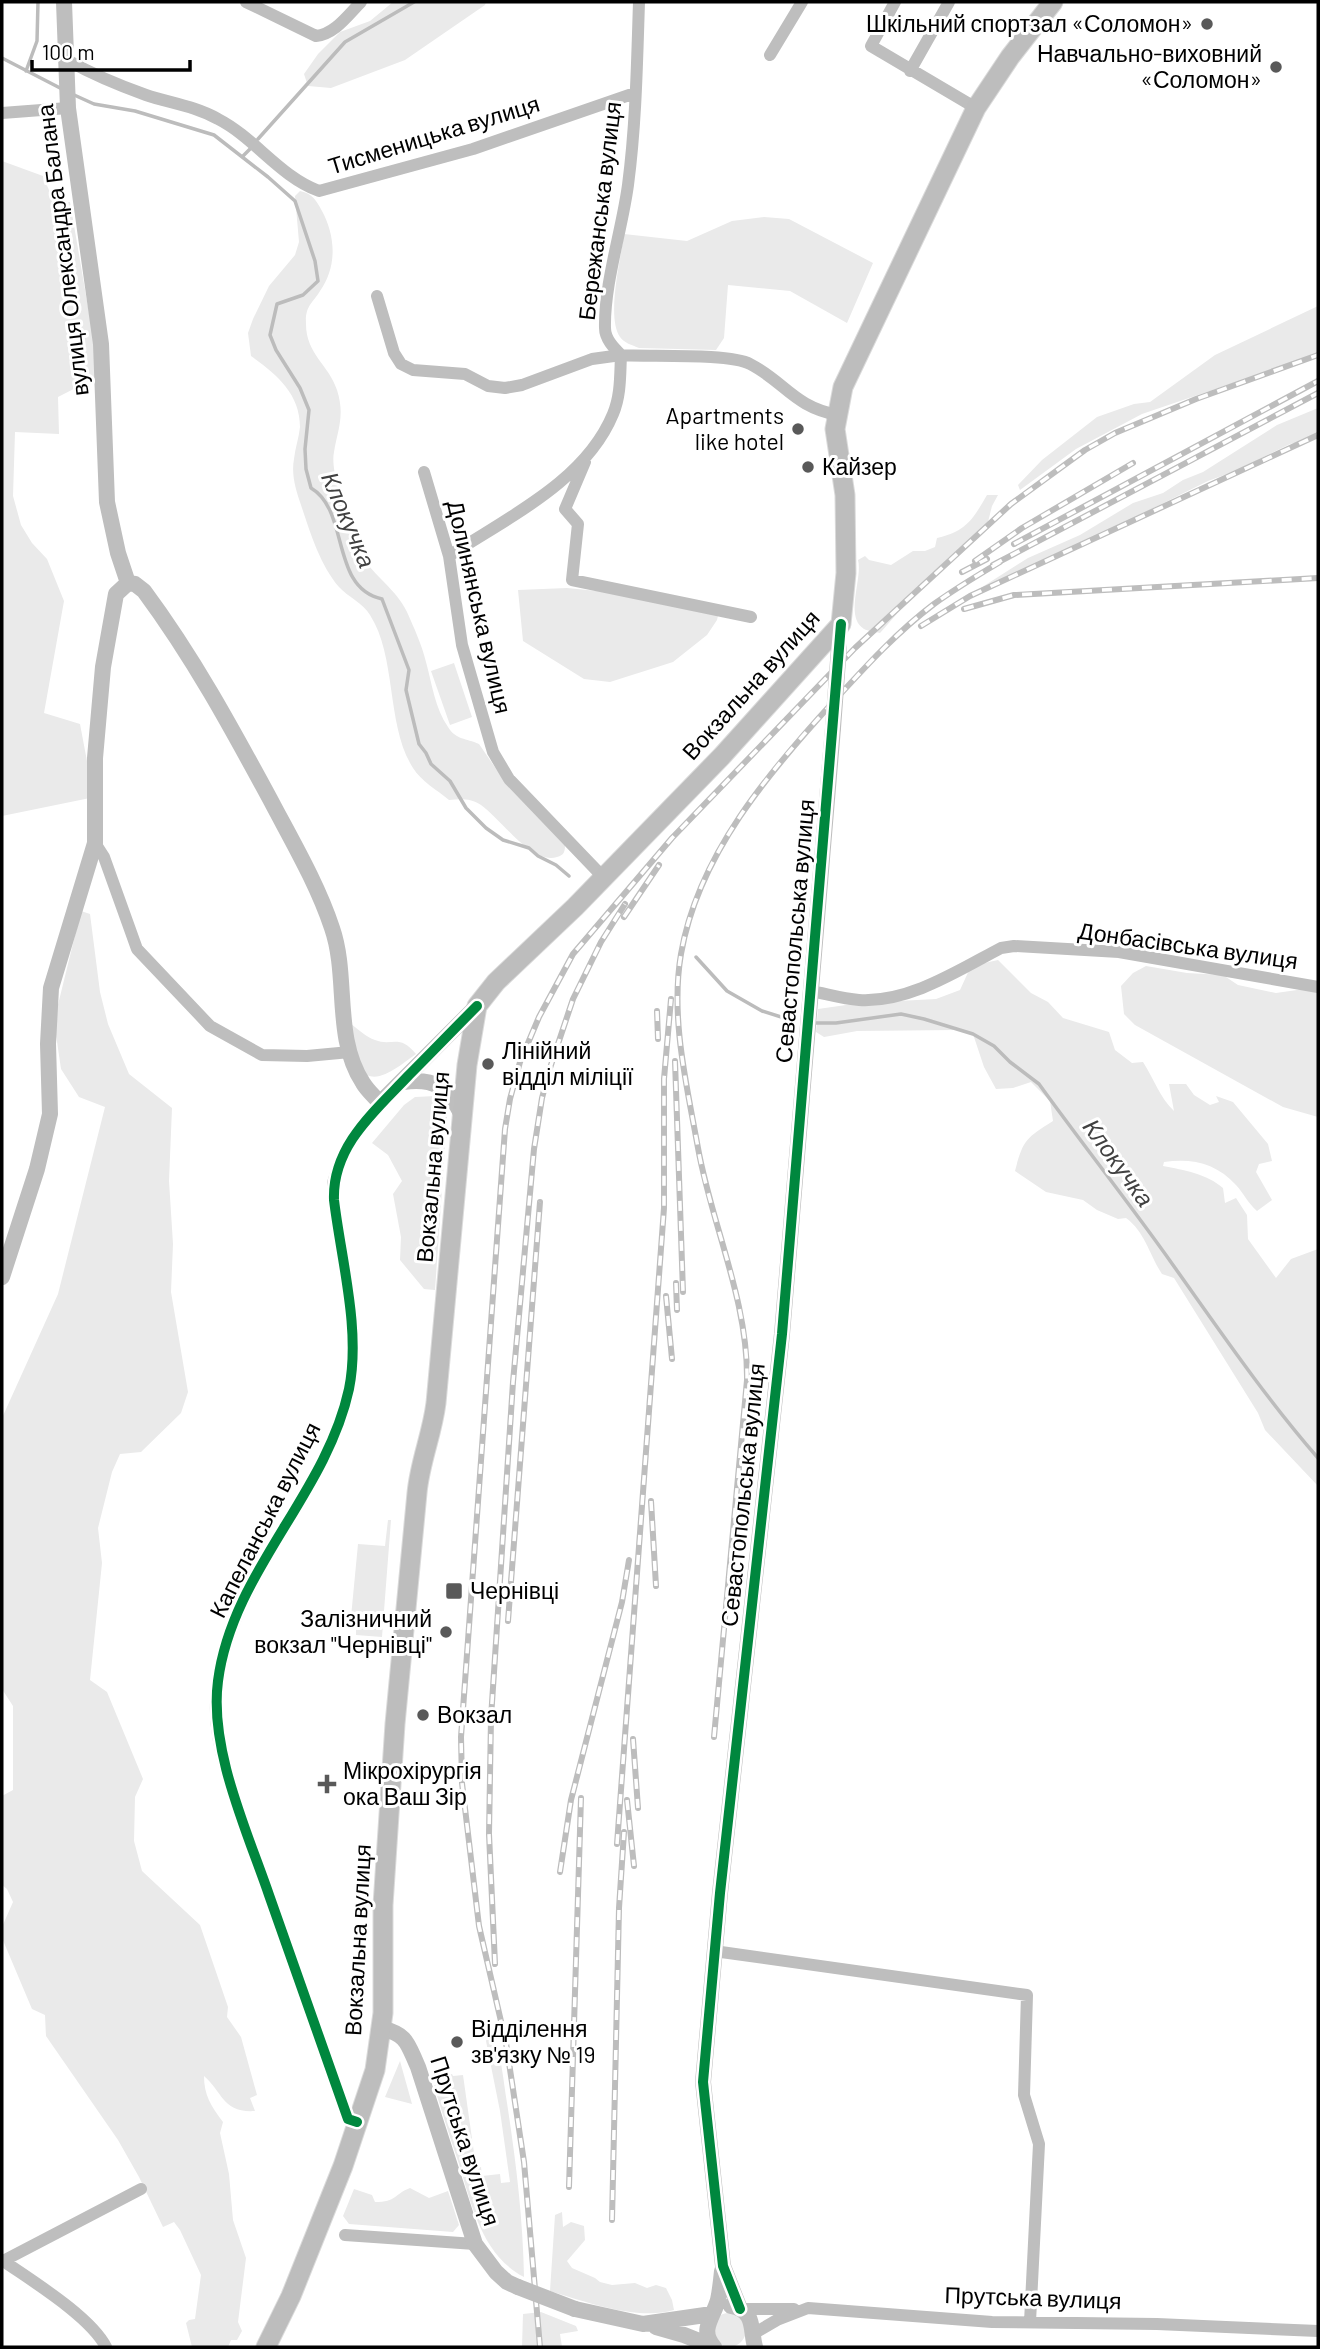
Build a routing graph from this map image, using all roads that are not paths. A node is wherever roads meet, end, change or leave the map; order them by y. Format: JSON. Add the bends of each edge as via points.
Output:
{"nodes":[{"id":1,"x":64,"y":2,"type":"edge"},
{"id":2,"x":246,"y":2,"type":"edge"},
{"id":3,"x":361,"y":2,"type":"edge"},
{"id":4,"x":639,"y":2,"type":"edge"},
{"id":5,"x":802,"y":2,"type":"edge"},
{"id":6,"x":895,"y":2,"type":"edge"},
{"id":7,"x":949,"y":2,"type":"edge"},
{"id":8,"x":1053,"y":2,"type":"edge"},
{"id":9,"x":770,"y":55,"type":"dead end"},
{"id":10,"x":67,"y":67,"type":"junction"},
{"id":11,"x":910,"y":71,"type":"junction"},
{"id":12,"x":635,"y":93,"type":"junction"},
{"id":13,"x":68,"y":108,"type":"junction"},
{"id":14,"x":976,"y":108,"type":"junction"},
{"id":15,"x":2,"y":113,"type":"edge"},
{"id":16,"x":377,"y":296,"type":"dead end"},
{"id":17,"x":621,"y":355,"type":"junction"},
{"id":18,"x":838,"y":415,"type":"junction"},
{"id":19,"x":593,"y":446,"type":"junction"},
{"id":20,"x":424,"y":472,"type":"dead end"},
{"id":21,"x":449,"y":556,"type":"junction"},
{"id":22,"x":128,"y":583,"type":"junction"},
{"id":23,"x":751,"y":617,"type":"dead end"},
{"id":24,"x":841,"y":624,"type":"junction"},
{"id":25,"x":95,"y":843,"type":"junction"},
{"id":26,"x":604,"y":878,"type":"junction"},
{"id":27,"x":1318,"y":988,"type":"edge"},
{"id":28,"x":811,"y":991,"type":"junction"},
{"id":29,"x":477,"y":1006,"type":"junction"},
{"id":30,"x":350,"y":1052,"type":"junction"},
{"id":31,"x":466,"y":1078,"type":"junction"},
{"id":32,"x":403,"y":1082,"type":"junction"},
{"id":33,"x":446,"y":1090,"type":"junction"},
{"id":34,"x":380,"y":1103,"type":"junction"},
{"id":35,"x":462,"y":1115,"type":"junction"},
{"id":36,"x":2,"y":1276,"type":"edge"},
{"id":37,"x":714,"y":1951,"type":"junction"},
{"id":38,"x":381,"y":2028,"type":"junction"},
{"id":39,"x":357,"y":2122,"type":"junction"},
{"id":40,"x":141,"y":2189,"type":"dead end"},
{"id":41,"x":345,"y":2235,"type":"dead end"},
{"id":42,"x":475,"y":2244,"type":"junction"},
{"id":43,"x":2,"y":2260,"type":"edge"},
{"id":44,"x":723,"y":2266,"type":"junction"},
{"id":45,"x":808,"y":2308,"type":"junction"},
{"id":46,"x":740,"y":2309,"type":"junction"},
{"id":47,"x":713,"y":2314,"type":"junction"},
{"id":48,"x":1030,"y":2322,"type":"junction"},
{"id":49,"x":643,"y":2324,"type":"junction"},
{"id":50,"x":1318,"y":2331,"type":"edge"},
{"id":51,"x":751,"y":2342,"type":"edge"},
{"id":52,"x":106,"y":2347,"type":"edge"},
{"id":53,"x":266,"y":2347,"type":"edge"},
{"id":54,"x":714,"y":2347,"type":"edge"}],
"edges":[{"from":1,"to":10,"type":"street","name":"вулиця Олександра Балана"},
{"from":2,"to":3,"type":"street","via":[[316,36],[333,30]]},
{"from":4,"to":12,"type":"street","name":"Бережанська вулиця"},
{"from":5,"to":9,"type":"street"},
{"from":6,"to":11,"type":"street","via":[[871,46]]},
{"from":7,"to":11,"type":"street"},
{"from":8,"to":14,"type":"main road","name":"Вокзальна вулиця"},
{"from":10,"to":12,"type":"street","name":"Тисменицька вулиця","via":[[203,111],[238,132],[301,184],[318,191],[473,149]]},
{"from":10,"to":13,"type":"street","name":"вулиця Олександра Балана"},
{"from":11,"to":14,"type":"street"},
{"from":12,"to":17,"type":"street","name":"Бережанська вулиця","via":[[629,184],[604,331]]},
{"from":13,"to":15,"type":"street"},
{"from":13,"to":22,"type":"street","name":"вулиця Олександра Балана","via":[[101,344],[107,502]]},
{"from":14,"to":18,"type":"main road","name":"Вокзальна вулиця","via":[[843,387]]},
{"from":16,"to":17,"type":"street","via":[[394,353],[401,364],[413,370],[465,374],[488,386],[505,388],[592,359]]},
{"from":17,"to":18,"type":"street","via":[[732,358],[750,363],[807,406]]},
{"from":17,"to":19,"type":"street","via":[[613,413]]},
{"from":18,"to":24,"type":"main road","name":"Вокзальна вулиця","via":[[835,429],[845,495]]},
{"from":19,"to":21,"type":"street","via":[[522,512]]},
{"from":19,"to":23,"type":"street","via":[[565,509],[578,524],[572,580]]},
{"from":20,"to":21,"type":"street","name":"Долинянська вулиця"},
{"from":21,"to":26,"type":"street","name":"Долинянська вулиця","via":[[462,645],[493,752],[509,779]]},
{"from":22,"to":25,"type":"street","via":[[116,594],[103,667],[95,758]]},
{"from":22,"to":30,"type":"street","via":[[144,591],[197,668],[315,888],[339,954]]},
{"from":24,"to":26,"type":"main road","name":"Вокзальна вулиця","via":[[722,757]]},
{"from":24,"to":28,"type":"street","name":"Севастопольська вулиця","bridge":true},
{"from":25,"to":30,"type":"street","via":[[137,949],[210,1026],[262,1055]]},
{"from":25,"to":36,"type":"street","via":[[53,976],[48,1021],[50,1114]]},
{"from":26,"to":29,"type":"main road","name":"Вокзальна вулиця"},
{"from":27,"to":28,"type":"street","name":"Донбасівська вулиця","via":[[1119,952],[1014,946],[892,997],[860,1000]]},
{"from":28,"to":37,"type":"street","name":"Севастопольська вулиця","via":[[782,1334]]},
{"from":29,"to":31,"type":"main road","name":"Вокзальна вулиця"},
{"from":29,"to":32,"type":"street","name":"Капеланська вулиця"},
{"from":30,"to":34,"type":"street","via":[[362,1083]]},
{"from":31,"to":33,"type":"street"},
{"from":31,"to":35,"type":"main road","name":"Вокзальна вулиця"},
{"from":32,"to":33,"type":"street","via":[[425,1081]]},
{"from":32,"to":34,"type":"street","name":"Капеланська вулиця"},
{"from":33,"to":35,"type":"street"},
{"from":34,"to":39,"type":"street","name":"Капеланська вулиця","via":[[345,1152],[333,1183],[352,1352],[348,1391],[326,1451],[237,1613],[220,1666],[216,1712],[238,1807],[348,2119]]},
{"from":35,"to":38,"type":"main road","name":"Вокзальна вулиця","via":[[436,1403],[419,1472],[395,1724],[383,1905]]},
{"from":37,"to":44,"type":"street","name":"Севастопольська вулиця","via":[[703,2082]]},
{"from":37,"to":48,"type":"street","via":[[1027,1995],[1024,2095],[1039,2144]]},
{"from":38,"to":39,"type":"main road","name":"Вокзальна вулиця","via":[[374,2070]]},
{"from":38,"to":42,"type":"street","name":"Прутська вулиця","via":[[398,2032],[418,2067]]},
{"from":39,"to":53,"type":"main road","name":"Вокзальна вулиця","via":[[291,2296]]},
{"from":40,"to":43,"type":"street"},
{"from":41,"to":42,"type":"street","name":"Прутська вулиця"},
{"from":42,"to":49,"type":"street","name":"Прутська вулиця","bridge":true,"via":[[496,2272],[517,2287],[575,2309]]},
{"from":43,"to":52,"type":"street","via":[[66,2306],[100,2335]]},
{"from":44,"to":46,"type":"street"},
{"from":44,"to":47,"type":"street"},
{"from":45,"to":46,"type":"street"},
{"from":45,"to":48,"type":"street","name":"Прутська вулиця"},
{"from":45,"to":51,"type":"street","name":"Прутська вулиця","via":[[777,2320]]},
{"from":46,"to":47,"type":"street","name":"Прутська вулиця","via":[[727,2306]]},
{"from":46,"to":51,"type":"street","via":[[750,2318]]},
{"from":47,"to":49,"type":"street","name":"Прутська вулиця"},
{"from":47,"to":54,"type":"street","via":[[706,2331]]},
{"from":48,"to":50,"type":"street","name":"Прутська вулиця"},
{"from":49,"to":54,"type":"street"}]}
